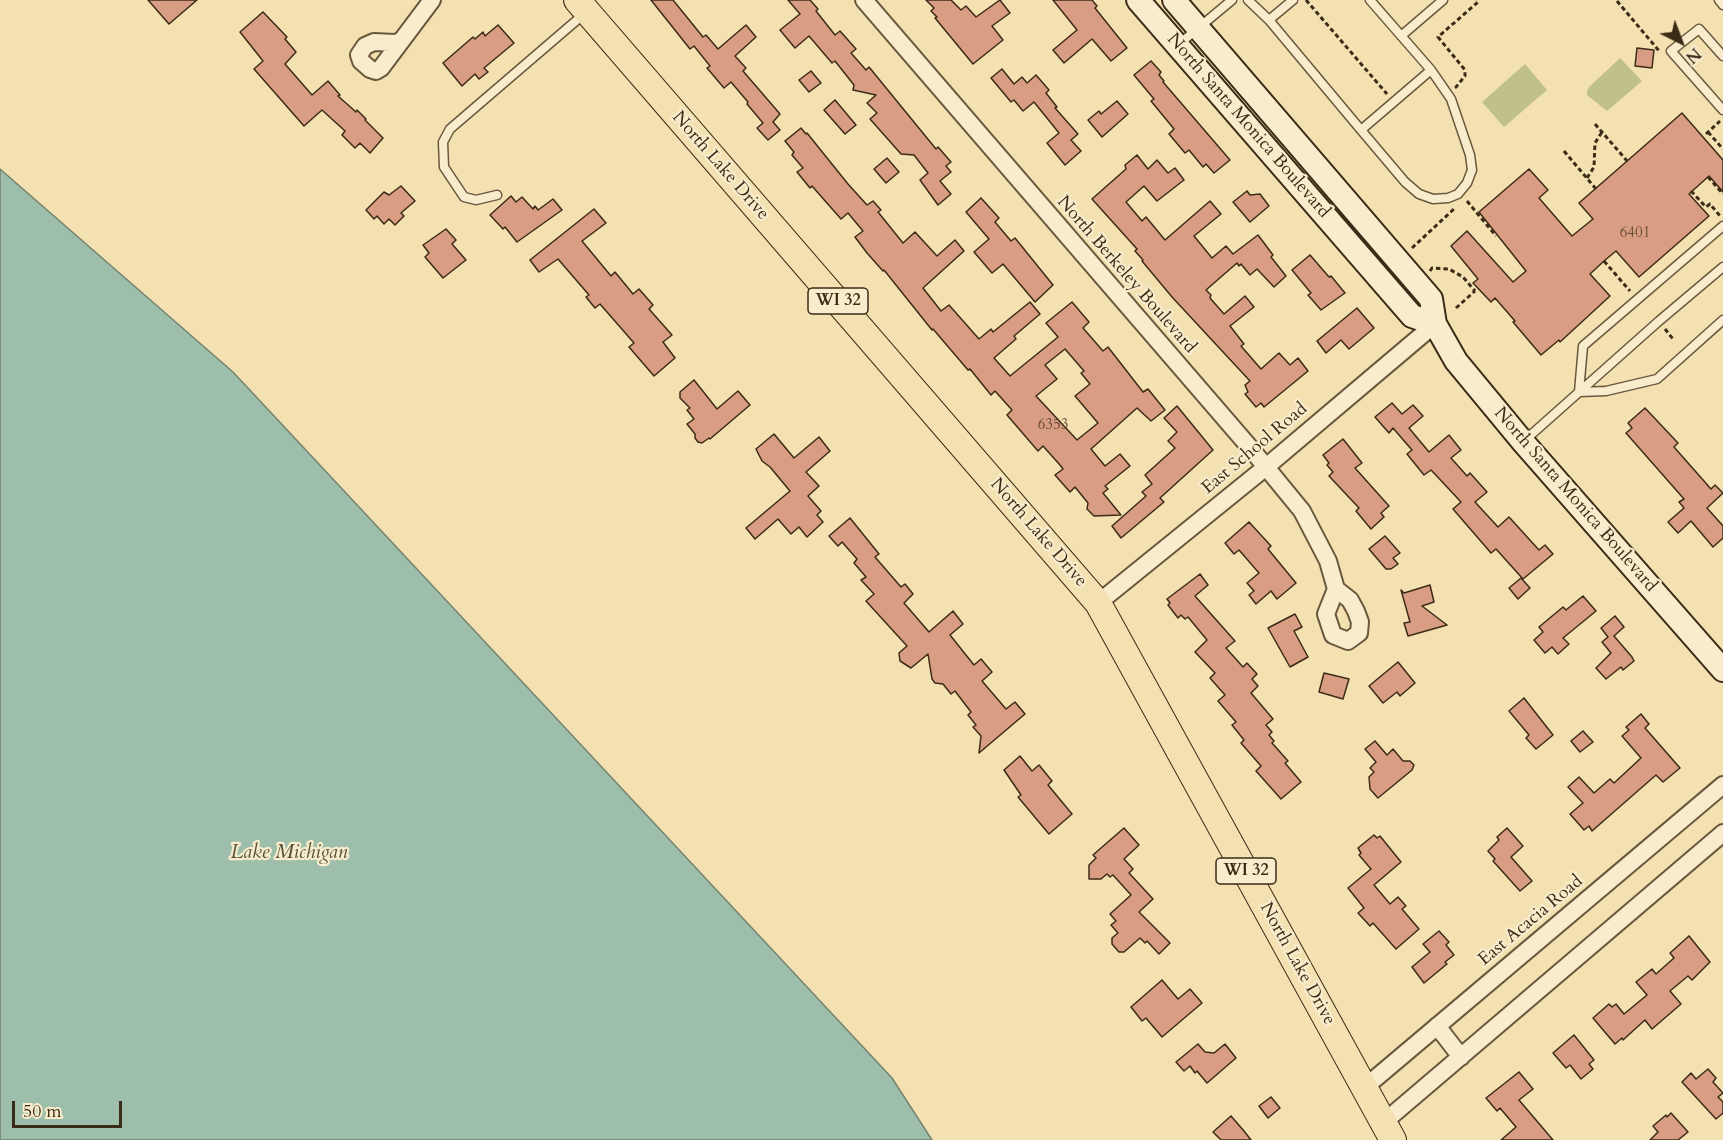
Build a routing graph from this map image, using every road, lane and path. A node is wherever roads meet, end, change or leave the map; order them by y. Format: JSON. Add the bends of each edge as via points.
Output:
{"nodes":[{"id":1,"x":432,"y":0,"type":"edge"},
{"id":2,"x":864,"y":0,"type":"edge"},
{"id":3,"x":1138,"y":0,"type":"edge"},
{"id":4,"x":1174,"y":0,"type":"edge"},
{"id":5,"x":1232,"y":0,"type":"edge"},
{"id":6,"x":1248,"y":0,"type":"edge"},
{"id":7,"x":1293,"y":0,"type":"edge"},
{"id":8,"x":1306,"y":0,"type":"edge"},
{"id":9,"x":1370,"y":0,"type":"edge"},
{"id":10,"x":1443,"y":0,"type":"edge"},
{"id":11,"x":1476,"y":0,"type":"edge"},
{"id":12,"x":1719,"y":0,"type":"edge"},
{"id":13,"x":1617,"y":1,"type":"edge"},
{"id":14,"x":1723,"y":5,"type":"edge"},
{"id":15,"x":582,"y":6,"type":"edge"},
{"id":16,"x":1269,"y":20,"type":"junction"},
{"id":17,"x":1198,"y":28,"type":"junction"},
{"id":18,"x":1401,"y":36,"type":"junction"},
{"id":19,"x":401,"y":41,"type":"dead end"},
{"id":20,"x":1178,"y":45,"type":"junction"},
{"id":21,"x":1723,"y":56,"type":"edge"},
{"id":22,"x":1667,"y":60,"type":"dead end"},
{"id":23,"x":1431,"y":70,"type":"junction"},
{"id":24,"x":1460,"y":93,"type":"dead end"},
{"id":25,"x":1394,"y":102,"type":"junction"},
{"id":26,"x":1723,"y":110,"type":"edge"},
{"id":27,"x":1720,"y":121,"type":"dead end"},
{"id":28,"x":1595,"y":124,"type":"dead end"},
{"id":29,"x":1361,"y":130,"type":"junction"},
{"id":30,"x":1602,"y":132,"type":"junction"},
{"id":31,"x":1723,"y":148,"type":"edge"},
{"id":32,"x":1564,"y":151,"type":"dead end"},
{"id":33,"x":1628,"y":162,"type":"dead end"},
{"id":34,"x":1708,"y":177,"type":"dead end"},
{"id":35,"x":1587,"y":178,"type":"junction"},
{"id":36,"x":1596,"y":189,"type":"dead end"},
{"id":37,"x":1691,"y":191,"type":"dead end"},
{"id":38,"x":1723,"y":194,"type":"edge"},
{"id":39,"x":497,"y":195,"type":"dead end"},
{"id":40,"x":1470,"y":196,"type":"dead end"},
{"id":41,"x":1466,"y":200,"type":"junction"},
{"id":42,"x":1456,"y":206,"type":"junction"},
{"id":43,"x":1450,"y":209,"type":"dead end"},
{"id":44,"x":1720,"y":216,"type":"dead end"},
{"id":45,"x":1723,"y":226,"type":"edge"},
{"id":46,"x":1496,"y":236,"type":"dead end"},
{"id":47,"x":1408,"y":252,"type":"dead end"},
{"id":48,"x":1604,"y":261,"type":"dead end"},
{"id":49,"x":1723,"y":267,"type":"edge"},
{"id":50,"x":1427,"y":273,"type":"dead end"},
{"id":51,"x":1632,"y":293,"type":"dead end"},
{"id":52,"x":1456,"y":308,"type":"dead end"},
{"id":53,"x":1723,"y":320,"type":"edge"},
{"id":54,"x":1435,"y":324,"type":"junction"},
{"id":55,"x":1579,"y":392,"type":"junction"},
{"id":56,"x":1523,"y":441,"type":"junction"},
{"id":57,"x":1266,"y":466,"type":"junction"},
{"id":58,"x":1336,"y":589,"type":"dead end"},
{"id":59,"x":1098,"y":603,"type":"junction"},
{"id":60,"x":1723,"y":670,"type":"edge"},
{"id":61,"x":1723,"y":785,"type":"edge"},
{"id":62,"x":1723,"y":833,"type":"edge"},
{"id":63,"x":1437,"y":1026,"type":"junction"},
{"id":64,"x":1461,"y":1057,"type":"junction"},
{"id":65,"x":1364,"y":1088,"type":"junction"},
{"id":66,"x":1389,"y":1131,"type":"edge"}],
"edges":[{"from":1,"to":19,"type":"street"},
{"from":2,"to":57,"type":"street","name":"North Berkeley Boulevard"},
{"from":3,"to":20,"type":"street","name":"North Santa Monica Boulevard"},
{"from":4,"to":17,"type":"street","name":"North Santa Monica Boulevard"},
{"from":5,"to":17,"type":"lane"},
{"from":6,"to":16,"type":"lane"},
{"from":7,"to":16,"type":"lane"},
{"from":8,"to":25,"type":"path"},
{"from":9,"to":18,"type":"lane"},
{"from":10,"to":18,"type":"lane"},
{"from":11,"to":24,"type":"path","via":[[1438,37],[1465,70],[1456,87]]},
{"from":12,"to":14,"type":"lane"},
{"from":13,"to":22,"type":"path"},
{"from":15,"to":39,"type":"lane","via":[[450,129],[443,142],[444,167],[464,196],[476,200]]},
{"from":15,"to":59,"type":"main road","name":"North Lake Drive","number":"WI 32"},
{"from":16,"to":29,"type":"lane"},
{"from":17,"to":20,"type":"lane"},
{"from":17,"to":54,"type":"street","name":"North Santa Monica Boulevard","via":[[1431,299]]},
{"from":18,"to":23,"type":"lane"},
{"from":20,"to":54,"type":"street","name":"North Santa Monica Boulevard","via":[[1412,316]]},
{"from":21,"to":26,"type":"lane","via":[[1699,29],[1671,51]]},
{"from":23,"to":25,"type":"lane"},
{"from":23,"to":29,"type":"lane","via":[[1451,99],[1470,155],[1472,170],[1458,194],[1433,199],[1419,194]]},
{"from":25,"to":29,"type":"lane"},
{"from":27,"to":31,"type":"path","via":[[1707,133]]},
{"from":28,"to":30,"type":"path"},
{"from":30,"to":33,"type":"path"},
{"from":30,"to":35,"type":"path","via":[[1595,143],[1594,167]]},
{"from":32,"to":35,"type":"path"},
{"from":34,"to":38,"type":"path"},
{"from":35,"to":36,"type":"path"},
{"from":37,"to":44,"type":"path"},
{"from":40,"to":41,"type":"path"},
{"from":41,"to":42,"type":"path"},
{"from":41,"to":46,"type":"path"},
{"from":42,"to":43,"type":"path"},
{"from":42,"to":47,"type":"path"},
{"from":45,"to":55,"type":"lane","via":[[1583,346]]},
{"from":48,"to":51,"type":"path"},
{"from":49,"to":55,"type":"lane"},
{"from":50,"to":52,"type":"path","via":[[1432,268],[1449,269],[1476,290]]},
{"from":53,"to":55,"type":"lane","via":[[1657,379],[1606,391]]},
{"from":54,"to":56,"type":"street","name":"North Santa Monica Boulevard","via":[[1456,361]]},
{"from":54,"to":57,"type":"street","name":"East School Road"},
{"from":55,"to":56,"type":"lane"},
{"from":56,"to":60,"type":"street","name":"North Santa Monica Boulevard"},
{"from":57,"to":58,"type":"street","name":"North Berkeley Boulevard","via":[[1302,511],[1328,561]]},
{"from":57,"to":59,"type":"street","name":"East School Road"},
{"from":59,"to":65,"type":"main road","name":"North Lake Drive","number":"WI 32"},
{"from":61,"to":63,"type":"street","name":"East Acacia Road"},
{"from":62,"to":64,"type":"street"},
{"from":63,"to":64,"type":"street"},
{"from":63,"to":65,"type":"street","name":"East Acacia Road"},
{"from":64,"to":66,"type":"street"},
{"from":65,"to":66,"type":"main road","name":"North Lake Drive","number":"WI 32"}]}
